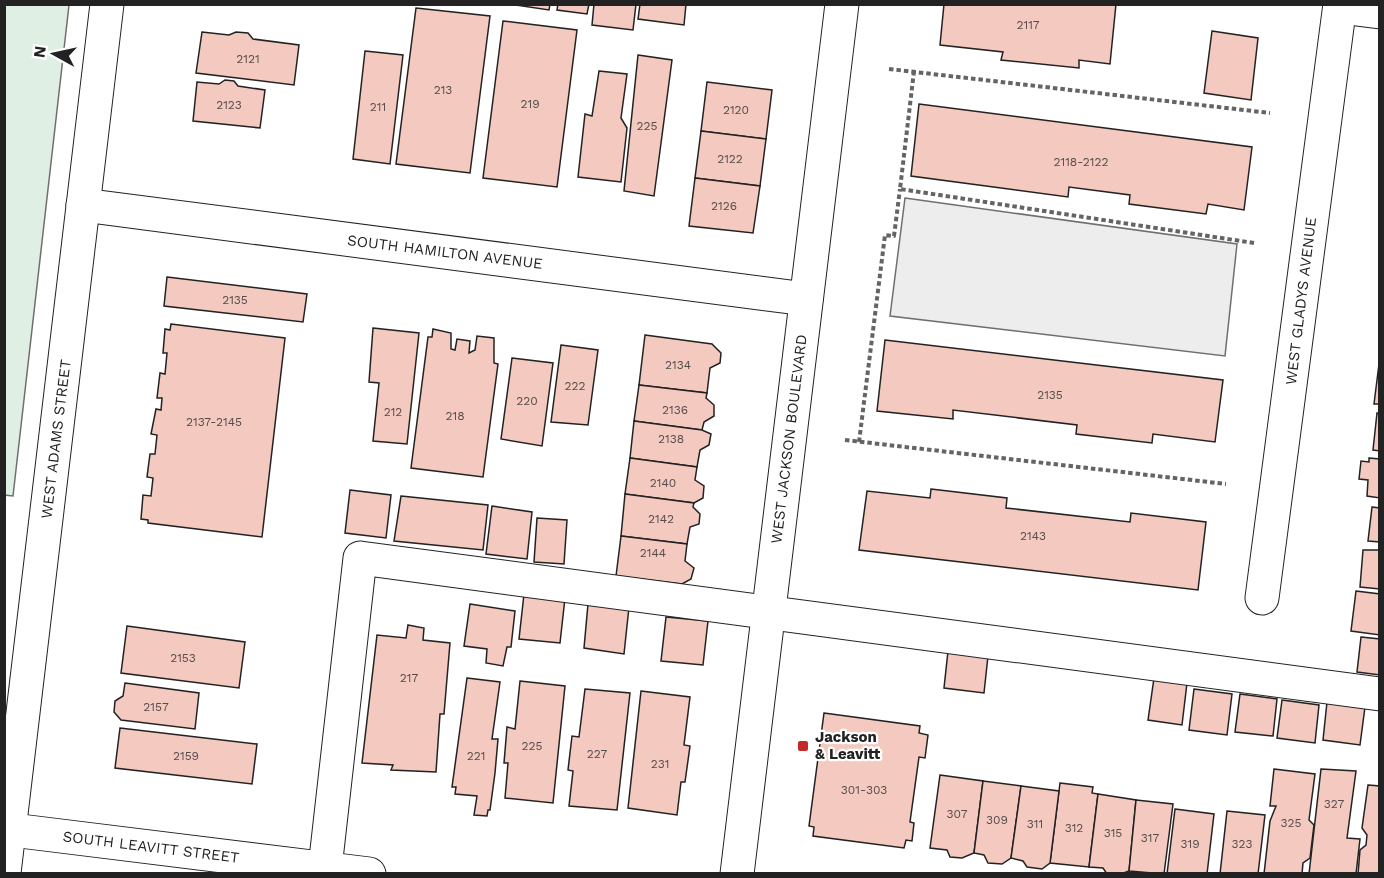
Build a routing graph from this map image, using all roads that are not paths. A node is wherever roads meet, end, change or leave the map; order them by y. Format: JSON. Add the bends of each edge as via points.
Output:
{"nodes":[{"id":1,"x":107,"y":4,"type":"edge"},
{"id":2,"x":842,"y":4,"type":"edge"},
{"id":3,"x":1340,"y":6,"type":"edge"},
{"id":4,"x":1380,"y":12,"type":"edge"},
{"id":5,"x":83,"y":204,"type":"junction"},
{"id":6,"x":806,"y":299,"type":"junction"},
{"id":7,"x":1262,"y":598,"type":"dead end"},
{"id":8,"x":769,"y":613,"type":"junction"},
{"id":9,"x":1380,"y":694,"type":"edge"},
{"id":10,"x":7,"y":830,"type":"edge"},
{"id":11,"x":325,"y":868,"type":"junction"},
{"id":12,"x":4,"y":873,"type":"edge"},
{"id":13,"x":369,"y":873,"type":"edge"},
{"id":14,"x":737,"y":873,"type":"edge"}],
"edges":[{"from":1,"to":5,"type":"street","name":"WEST ADAMS STREET"},
{"from":2,"to":6,"type":"street","name":"WEST JACKSON BOULEVARD"},
{"from":3,"to":4,"type":"street"},
{"from":3,"to":7,"type":"street","name":"WEST GLADYS AVENUE"},
{"from":5,"to":6,"type":"street","name":"SOUTH HAMILTON AVENUE"},
{"from":5,"to":10,"type":"street","name":"WEST ADAMS STREET"},
{"from":6,"to":8,"type":"street","name":"WEST JACKSON BOULEVARD"},
{"from":8,"to":9,"type":"street"},
{"from":8,"to":11,"type":"street","via":[[360,558]]},
{"from":8,"to":14,"type":"street","name":"WEST JACKSON BOULEVARD"},
{"from":10,"to":11,"type":"street","name":"SOUTH LEAVITT STREET"},
{"from":10,"to":12,"type":"street","name":"WEST ADAMS STREET"},
{"from":11,"to":13,"type":"street","name":"SOUTH LEAVITT STREET"}]}
